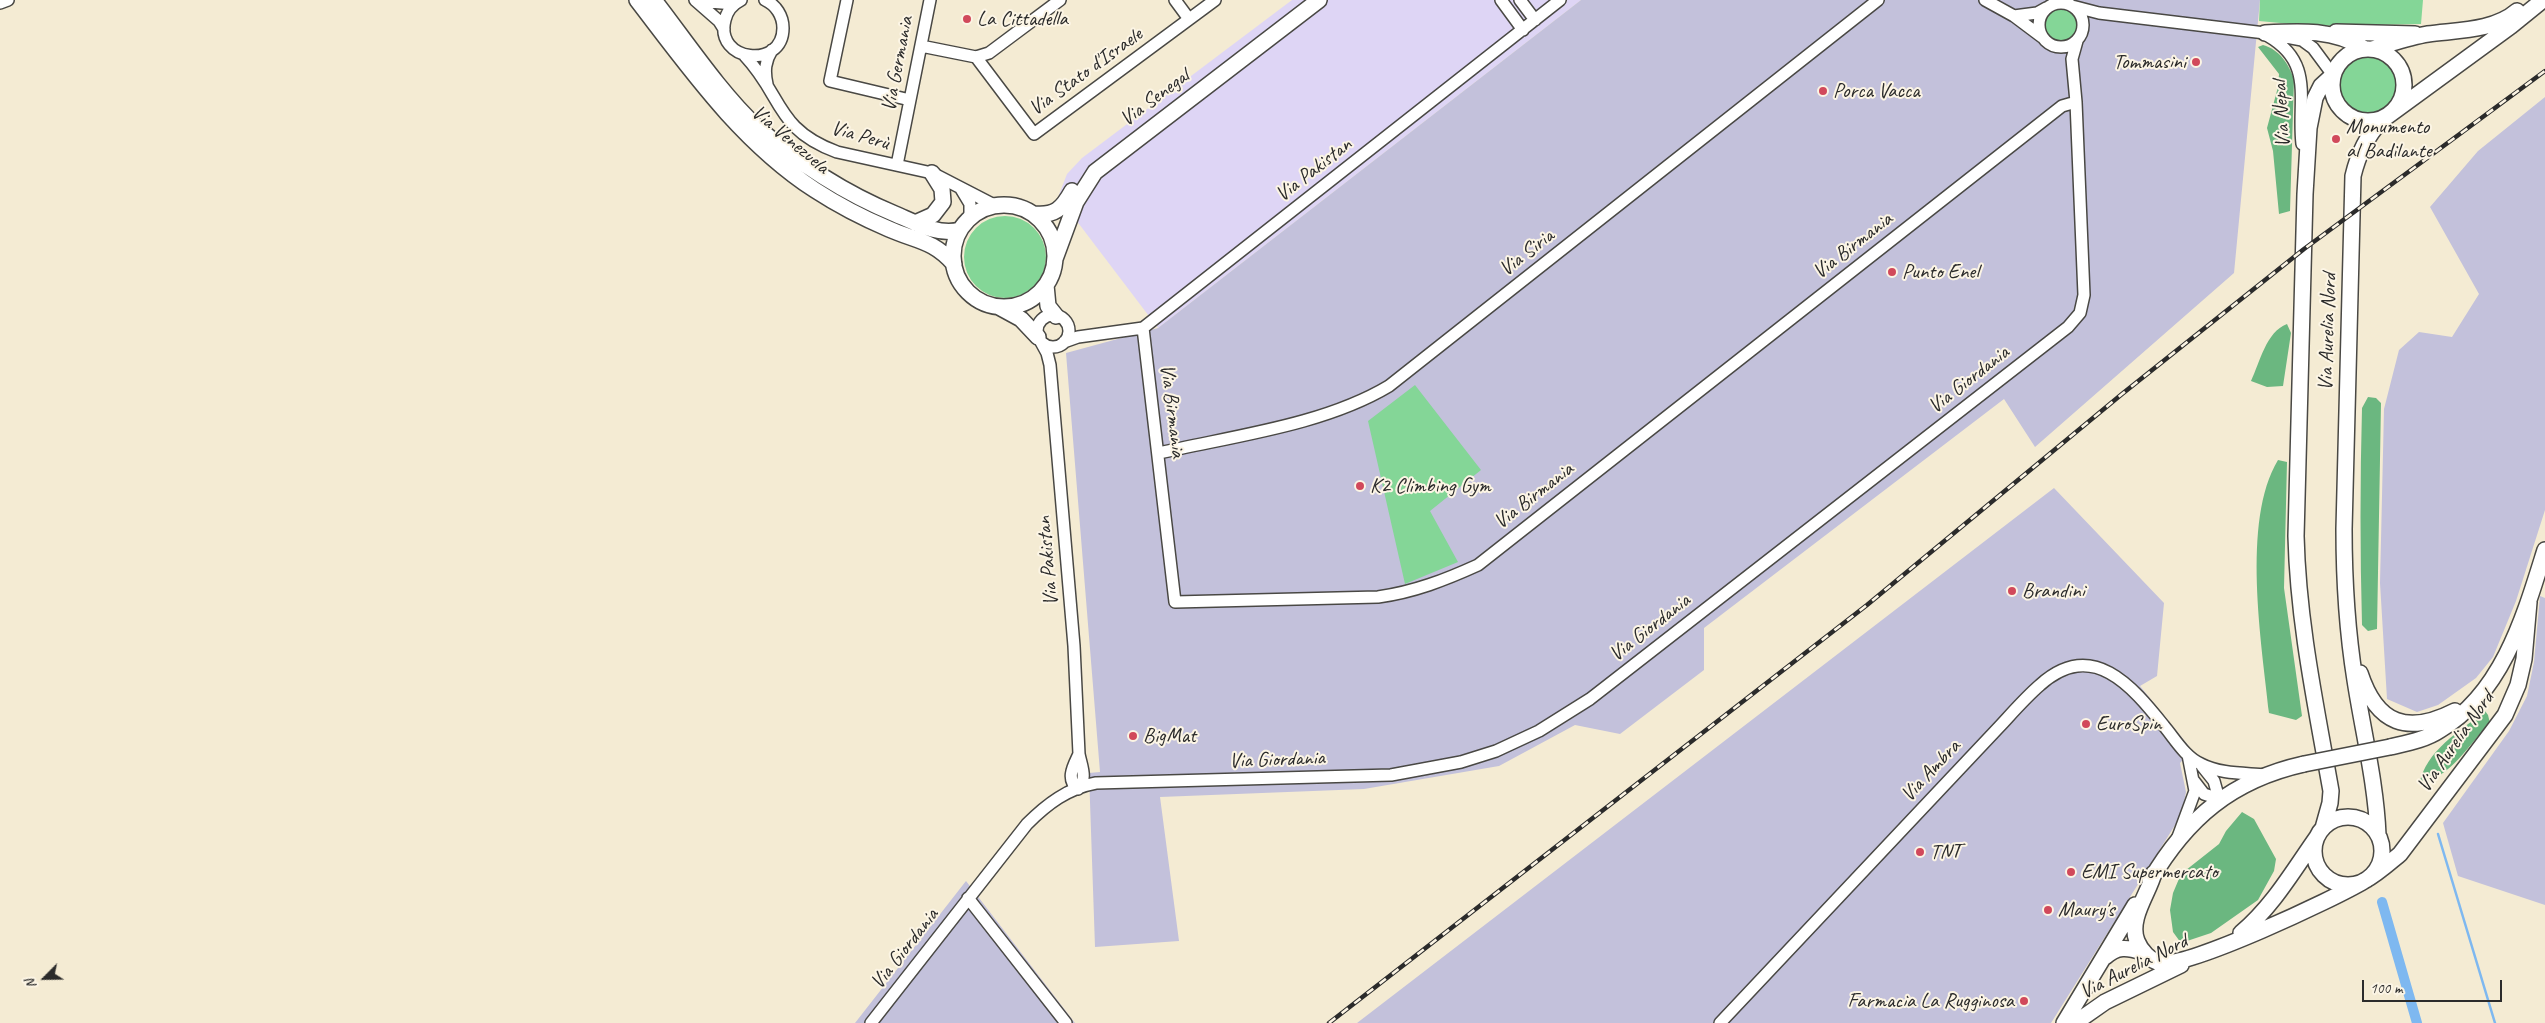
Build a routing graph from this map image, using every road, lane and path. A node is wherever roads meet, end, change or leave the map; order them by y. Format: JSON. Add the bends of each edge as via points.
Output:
{"nodes":[{"id":1,"x":8,"y":0,"type":"edge"},
{"id":2,"x":638,"y":0,"type":"edge"},
{"id":3,"x":654,"y":0,"type":"edge"},
{"id":4,"x":765,"y":0,"type":"edge"},
{"id":5,"x":782,"y":0,"type":"edge"},
{"id":6,"x":847,"y":0,"type":"edge"},
{"id":7,"x":930,"y":0,"type":"edge"},
{"id":8,"x":1060,"y":0,"type":"edge"},
{"id":9,"x":1175,"y":0,"type":"edge"},
{"id":10,"x":1215,"y":0,"type":"edge"},
{"id":11,"x":1304,"y":0,"type":"edge"},
{"id":12,"x":1319,"y":0,"type":"edge"},
{"id":13,"x":1501,"y":0,"type":"edge"},
{"id":14,"x":1520,"y":0,"type":"edge"},
{"id":15,"x":1560,"y":0,"type":"edge"},
{"id":16,"x":1878,"y":0,"type":"edge"},
{"id":17,"x":1985,"y":0,"type":"edge"},
{"id":18,"x":2086,"y":0,"type":"edge"},
{"id":19,"x":2526,"y":0,"type":"edge"},
{"id":20,"x":2542,"y":0,"type":"edge"},
{"id":21,"x":696,"y":1,"type":"edge"},
{"id":22,"x":738,"y":2,"type":"edge"},
{"id":23,"x":0,"y":3,"type":"edge"},
{"id":24,"x":2051,"y":4,"type":"edge"},
{"id":25,"x":2071,"y":4,"type":"edge"},
{"id":26,"x":2098,"y":12,"type":"junction"},
{"id":27,"x":781,"y":16,"type":"junction"},
{"id":28,"x":2014,"y":16,"type":"junction"},
{"id":29,"x":1190,"y":19,"type":"junction"},
{"id":30,"x":1535,"y":20,"type":"junction"},
{"id":31,"x":2084,"y":27,"type":"junction"},
{"id":32,"x":724,"y":29,"type":"junction"},
{"id":33,"x":1523,"y":30,"type":"junction"},
{"id":34,"x":2325,"y":33,"type":"junction"},
{"id":35,"x":2265,"y":34,"type":"junction"},
{"id":36,"x":2426,"y":35,"type":"junction"},
{"id":37,"x":2042,"y":37,"type":"junction"},
{"id":38,"x":2077,"y":41,"type":"junction"},
{"id":39,"x":921,"y":46,"type":"junction"},
{"id":40,"x":2054,"y":46,"type":"junction"},
{"id":41,"x":2368,"y":49,"type":"junction"},
{"id":42,"x":772,"y":50,"type":"junction"},
{"id":43,"x":745,"y":56,"type":"junction"},
{"id":44,"x":976,"y":57,"type":"junction"},
{"id":45,"x":2072,"y":70,"type":"junction"},
{"id":46,"x":2333,"y":75,"type":"junction"},
{"id":47,"x":768,"y":91,"type":"junction"},
{"id":48,"x":910,"y":100,"type":"junction"},
{"id":49,"x":2076,"y":102,"type":"junction"},
{"id":50,"x":2393,"y":111,"type":"junction"},
{"id":51,"x":897,"y":165,"type":"junction"},
{"id":52,"x":932,"y":173,"type":"junction"},
{"id":53,"x":2306,"y":177,"type":"junction"},
{"id":54,"x":960,"y":188,"type":"junction"},
{"id":55,"x":994,"y":205,"type":"junction"},
{"id":56,"x":1034,"y":214,"type":"junction"},
{"id":57,"x":970,"y":217,"type":"junction"},
{"id":58,"x":915,"y":222,"type":"junction"},
{"id":59,"x":960,"y":230,"type":"junction"},
{"id":60,"x":1055,"y":259,"type":"junction"},
{"id":61,"x":954,"y":264,"type":"junction"},
{"id":62,"x":1046,"y":285,"type":"junction"},
{"id":63,"x":999,"y":307,"type":"junction"},
{"id":64,"x":1056,"y":316,"type":"junction"},
{"id":65,"x":1143,"y":328,"type":"junction"},
{"id":66,"x":1073,"y":334,"type":"junction"},
{"id":67,"x":1039,"y":340,"type":"junction"},
{"id":68,"x":1062,"y":344,"type":"junction"},
{"id":69,"x":1050,"y":365,"type":"junction"},
{"id":70,"x":1159,"y":453,"type":"junction"},
{"id":71,"x":2545,"y":550,"type":"edge"},
{"id":72,"x":2529,"y":602,"type":"junction"},
{"id":73,"x":2349,"y":638,"type":"junction"},
{"id":74,"x":2474,"y":701,"type":"junction"},
{"id":75,"x":1079,"y":754,"type":"junction"},
{"id":76,"x":2188,"y":756,"type":"junction"},
{"id":77,"x":2200,"y":764,"type":"junction"},
{"id":78,"x":1083,"y":772,"type":"junction"},
{"id":79,"x":2265,"y":775,"type":"junction"},
{"id":80,"x":1071,"y":778,"type":"junction"},
{"id":81,"x":2193,"y":780,"type":"junction"},
{"id":82,"x":1096,"y":783,"type":"junction"},
{"id":83,"x":1078,"y":788,"type":"junction"},
{"id":84,"x":1061,"y":796,"type":"junction"},
{"id":85,"x":2219,"y":799,"type":"junction"},
{"id":86,"x":2320,"y":832,"type":"junction"},
{"id":87,"x":2378,"y":835,"type":"junction"},
{"id":88,"x":2176,"y":841,"type":"junction"},
{"id":89,"x":2154,"y":873,"type":"junction"},
{"id":90,"x":2366,"y":880,"type":"junction"},
{"id":91,"x":968,"y":898,"type":"junction"},
{"id":92,"x":2213,"y":951,"type":"junction"},
{"id":93,"x":2142,"y":952,"type":"junction"},
{"id":94,"x":2102,"y":960,"type":"junction"},
{"id":95,"x":871,"y":1023,"type":"edge"},
{"id":96,"x":1066,"y":1023,"type":"edge"},
{"id":97,"x":1720,"y":1023,"type":"edge"},
{"id":98,"x":2064,"y":1023,"type":"edge"},
{"id":99,"x":2075,"y":1023,"type":"edge"}],
"edges":[{"from":1,"to":23,"type":"street"},
{"from":2,"to":61,"type":"main road","name":"Via Venezuela","via":[[727,113],[769,156],[814,190],[856,214],[935,246]]},
{"from":3,"to":58,"type":"main road","name":"Via Venezuela","via":[[756,126],[831,183]]},
{"from":4,"to":27,"type":"street"},
{"from":5,"to":27,"type":"street","name":"Via Perù"},
{"from":6,"to":48,"type":"street","via":[[830,81]]},
{"from":7,"to":39,"type":"street","name":"Via Germania"},
{"from":8,"to":44,"type":"street","via":[[999,47]]},
{"from":9,"to":29,"type":"street"},
{"from":10,"to":29,"type":"street","name":"Via Stato d'Israele"},
{"from":11,"to":56,"type":"main road","name":"Via Senegal","via":[[1102,153],[1058,211]]},
{"from":12,"to":60,"type":"main road","name":"Via Senegal","via":[[1096,172],[1076,202]]},
{"from":13,"to":33,"type":"street"},
{"from":14,"to":30,"type":"street"},
{"from":15,"to":30,"type":"street","name":"Via Pakistan"},
{"from":16,"to":70,"type":"street","name":"Via Siria","via":[[1389,386],[1365,401],[1328,415]]},
{"from":17,"to":28,"type":"street"},
{"from":18,"to":26,"type":"street"},
{"from":19,"to":36,"type":"main road","via":[[2514,14],[2502,20],[2468,30]]},
{"from":20,"to":50,"type":"main road","name":"Via Aurelia Nord"},
{"from":21,"to":22,"type":"street"},
{"from":21,"to":32,"type":"street","name":"Via Perù"},
{"from":22,"to":32,"type":"street","via":[[726,15]]},
{"from":24,"to":25,"type":"street","name":"Via Nepal"},
{"from":24,"to":28,"type":"street","name":"Via Nepal","via":[[2037,13]]},
{"from":24,"to":37,"type":"street","via":[[2040,18]]},
{"from":25,"to":26,"type":"street","name":"Via Nepal"},
{"from":25,"to":31,"type":"street","via":[[2081,15]]},
{"from":26,"to":31,"type":"street"},
{"from":26,"to":35,"type":"street","name":"Via Nepal"},
{"from":27,"to":42,"type":"street","name":"Via Perù","via":[[782,35]]},
{"from":28,"to":37,"type":"street"},
{"from":29,"to":44,"type":"street","name":"Via Stato d'Israele","via":[[1034,134]]},
{"from":30,"to":33,"type":"street","name":"Via Pakistan"},
{"from":31,"to":38,"type":"street"},
{"from":32,"to":43,"type":"street","name":"Via Perù","via":[[729,44]]},
{"from":33,"to":65,"type":"street","name":"Via Pakistan"},
{"from":34,"to":35,"type":"main road"},
{"from":34,"to":36,"type":"main road","via":[[2367,31]]},
{"from":34,"to":41,"type":"main road","via":[[2346,38]]},
{"from":35,"to":46,"type":"street","name":"Via Nepal","via":[[2308,44]]},
{"from":35,"to":53,"type":"street","name":"Via Nepal","via":[[2285,47],[2298,66],[2302,82],[2301,138]]},
{"from":36,"to":41,"type":"main road"},
{"from":37,"to":40,"type":"street"},
{"from":38,"to":40,"type":"street","via":[[2066,47]]},
{"from":38,"to":45,"type":"street","name":"Via Giordania"},
{"from":39,"to":44,"type":"street"},
{"from":39,"to":48,"type":"street","name":"Via Germania"},
{"from":40,"to":45,"type":"street","name":"Via Giordania"},
{"from":41,"to":46,"type":"main road","via":[[2345,57]]},
{"from":41,"to":50,"type":"main road","via":[[2393,58],[2402,73],[2403,90]]},
{"from":42,"to":43,"type":"street","via":[[760,56]]},
{"from":42,"to":47,"type":"street","name":"Via Perù","via":[[765,69]]},
{"from":43,"to":47,"type":"street","name":"Via Perù"},
{"from":45,"to":49,"type":"street","name":"Via Giordania"},
{"from":46,"to":50,"type":"main road","via":[[2334,98],[2349,116],[2372,120]]},
{"from":46,"to":53,"type":"main road","name":"Via Aurelia Nord","via":[[2321,86],[2315,98],[2309,128]]},
{"from":47,"to":51,"type":"street","name":"Via Perù","via":[[789,123],[822,146]]},
{"from":48,"to":51,"type":"street","name":"Via Germania"},
{"from":49,"to":70,"type":"street","name":"Via Birmania","via":[[2062,106],[1478,565],[1446,580],[1406,594],[1378,597],[1176,602]]},
{"from":49,"to":82,"type":"street","name":"Via Giordania","via":[[2084,295],[2080,313],[2074,321],[1590,699],[1539,731],[1496,751],[1462,762],[1391,775]]},
{"from":50,"to":73,"type":"main road","name":"Via Aurelia Nord","via":[[2366,140],[2353,176],[2344,529],[2344,585]]},
{"from":51,"to":52,"type":"street","name":"Via Perù"},
{"from":52,"to":54,"type":"street","name":"Via Perù"},
{"from":52,"to":58,"type":"main road","via":[[942,189],[943,202],[932,215]]},
{"from":53,"to":86,"type":"main road","name":"Via Aurelia Nord","via":[[2297,561],[2303,633],[2331,791]]},
{"from":54,"to":55,"type":"street","name":"Via Perù"},
{"from":54,"to":57,"type":"street","via":[[970,204]]},
{"from":55,"to":56,"type":"main road","via":[[1015,205]]},
{"from":55,"to":57,"type":"main road"},
{"from":56,"to":60,"type":"main road","via":[[1050,234]]},
{"from":57,"to":59,"type":"main road"},
{"from":58,"to":59,"type":"main road","name":"Via Venezuela","via":[[940,231]]},
{"from":59,"to":61,"type":"main road","via":[[954,247]]},
{"from":60,"to":62,"type":"main road"},
{"from":61,"to":63,"type":"main road","name":"Via Venezuela","via":[[961,283],[973,296]]},
{"from":62,"to":63,"type":"main road","via":[[1040,293],[1021,304]]},
{"from":62,"to":64,"type":"main road","via":[[1048,306]]},
{"from":63,"to":67,"type":"main road","name":"Via Venezuela","via":[[1018,317]]},
{"from":64,"to":66,"type":"street","via":[[1065,321]]},
{"from":64,"to":67,"type":"street","via":[[1042,319],[1037,327]]},
{"from":65,"to":66,"type":"street","name":"Via Pakistan"},
{"from":65,"to":70,"type":"street","name":"Via Birmania"},
{"from":66,"to":68,"type":"street","name":"Via Pakistan"},
{"from":67,"to":68,"type":"street","name":"Via Pakistan","via":[[1050,347]]},
{"from":67,"to":69,"type":"street","name":"Via Pakistan"},
{"from":68,"to":69,"type":"street"},
{"from":69,"to":75,"type":"street","name":"Via Pakistan","via":[[1073,632]]},
{"from":71,"to":72,"type":"main road","name":"Via Aurelia Nord"},
{"from":72,"to":74,"type":"main road","name":"Via Aurelia Nord","via":[[2514,640]]},
{"from":72,"to":90,"type":"main road","name":"Via Aurelia Nord","via":[[2524,659],[2518,685],[2505,715],[2400,854]]},
{"from":73,"to":74,"type":"main road","via":[[2372,701],[2392,719],[2408,725],[2422,724]]},
{"from":73,"to":87,"type":"main road","name":"Via Aurelia Nord","via":[[2377,804]]},
{"from":74,"to":79,"type":"main road","name":"Via Aurelia Nord","bridge":true,"via":[[2442,730],[2411,743]]},
{"from":75,"to":78,"type":"street","name":"Via Pakistan"},
{"from":75,"to":80,"type":"street","name":"Via Pakistan"},
{"from":76,"to":77,"type":"street"},
{"from":76,"to":81,"type":"street"},
{"from":76,"to":97,"type":"street","name":"Via Ambra","via":[[2145,701],[2115,675],[2103,669],[2081,666],[2055,674],[2000,726]]},
{"from":77,"to":79,"type":"street","via":[[2230,772]]},
{"from":77,"to":85,"type":"street","via":[[2214,781]]},
{"from":78,"to":82,"type":"street"},
{"from":78,"to":83,"type":"street","name":"Via Pakistan","via":[[1082,784]]},
{"from":79,"to":85,"type":"main road","name":"Via Aurelia Nord"},
{"from":80,"to":83,"type":"street"},
{"from":80,"to":84,"type":"street","name":"Via Pakistan","via":[[1069,788]]},
{"from":81,"to":85,"type":"street","via":[[2204,794]]},
{"from":81,"to":88,"type":"street","via":[[2193,798]]},
{"from":82,"to":83,"type":"street","name":"Via Giordania"},
{"from":83,"to":84,"type":"street","name":"Via Giordania"},
{"from":84,"to":91,"type":"street","name":"Via Giordania","via":[[1042,808],[1027,824]]},
{"from":85,"to":88,"type":"main road","name":"Via Aurelia Nord"},
{"from":86,"to":87,"type":"main road","via":[[2338,818],[2356,818]]},
{"from":86,"to":90,"type":"main road","name":"Via Aurelia Nord","via":[[2314,854],[2325,877],[2340,885]]},
{"from":86,"to":92,"type":"main road","via":[[2267,909],[2234,938]]},
{"from":87,"to":90,"type":"main road","name":"Via Aurelia Nord","via":[[2381,860]]},
{"from":88,"to":89,"type":"main road","name":"Via Aurelia Nord"},
{"from":89,"to":93,"type":"main road","via":[[2135,922],[2136,940]]},
{"from":89,"to":94,"type":"main road","name":"Via Aurelia Nord"},
{"from":90,"to":92,"type":"main road"},
{"from":91,"to":95,"type":"street","name":"Via Giordania"},
{"from":91,"to":96,"type":"street","name":"Via Giordania"},
{"from":92,"to":93,"type":"main road","via":[[2160,963]]},
{"from":92,"to":99,"type":"main road","name":"Via Aurelia Nord","via":[[2105,1002]]},
{"from":93,"to":94,"type":"main road","via":[[2119,948]]},
{"from":94,"to":98,"type":"main road","name":"Via Aurelia Nord"}]}
